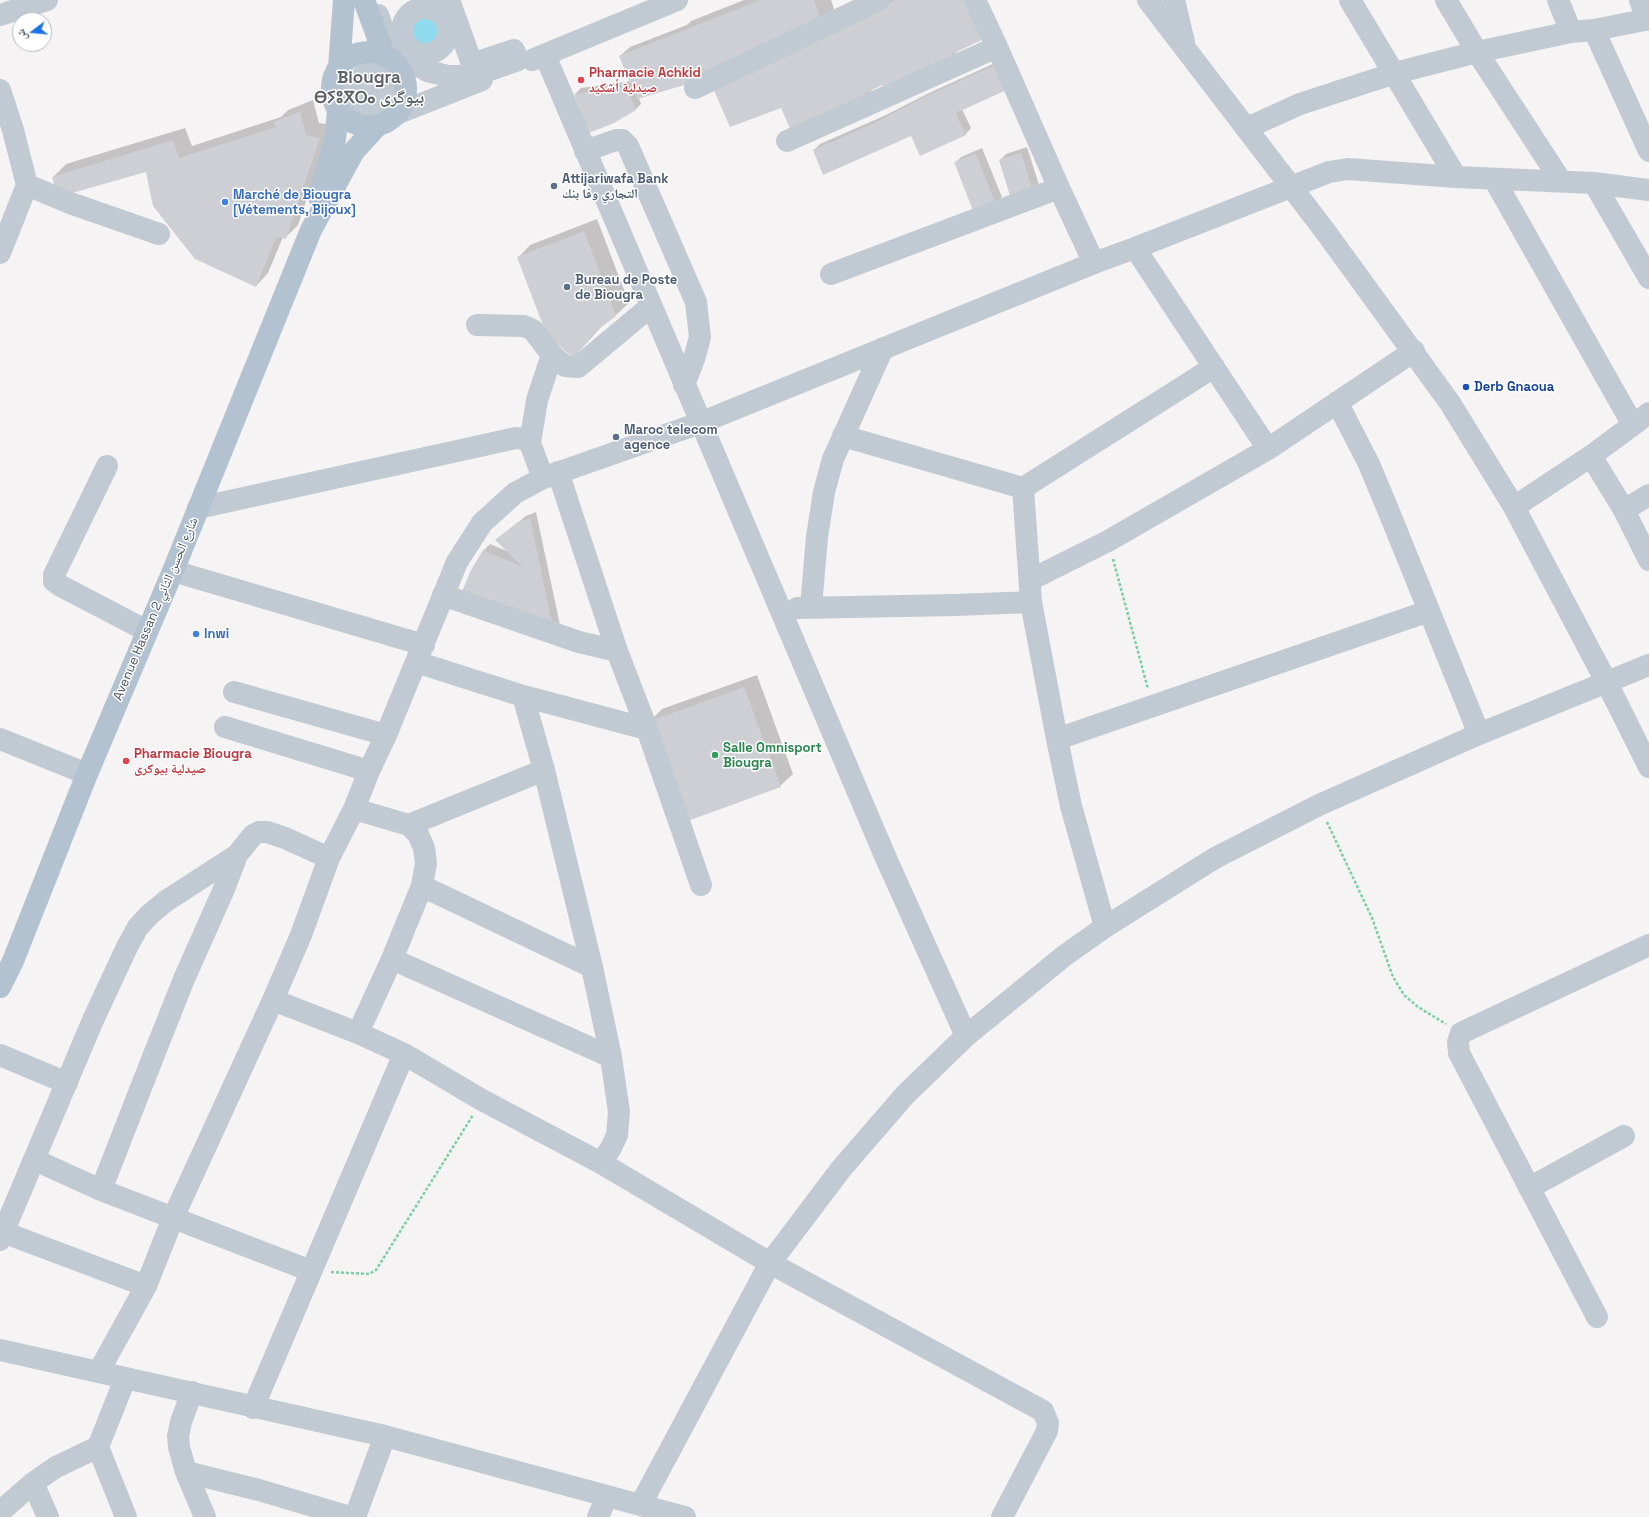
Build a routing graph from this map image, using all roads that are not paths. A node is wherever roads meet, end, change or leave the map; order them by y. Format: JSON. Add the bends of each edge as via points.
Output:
{"nodes":[{"id":1,"x":47,"y":0,"type":"edge"},
{"id":2,"x":344,"y":0,"type":"edge"},
{"id":3,"x":364,"y":0,"type":"edge"},
{"id":4,"x":374,"y":0,"type":"edge"},
{"id":5,"x":449,"y":0,"type":"edge"},
{"id":6,"x":677,"y":0,"type":"edge"},
{"id":7,"x":879,"y":0,"type":"edge"},
{"id":8,"x":975,"y":0,"type":"edge"},
{"id":9,"x":1148,"y":0,"type":"edge"},
{"id":10,"x":1174,"y":0,"type":"edge"},
{"id":11,"x":1350,"y":0,"type":"edge"},
{"id":12,"x":1446,"y":0,"type":"edge"},
{"id":13,"x":1558,"y":0,"type":"edge"},
{"id":14,"x":9,"y":8,"type":"edge"},
{"id":15,"x":1645,"y":13,"type":"edge"},
{"id":16,"x":1594,"y":30,"type":"junction"},
{"id":17,"x":1572,"y":32,"type":"junction"},
{"id":18,"x":997,"y":47,"type":"junction"},
{"id":19,"x":1187,"y":51,"type":"junction"},
{"id":20,"x":1477,"y":52,"type":"junction"},
{"id":21,"x":384,"y":55,"type":"junction"},
{"id":22,"x":545,"y":55,"type":"junction"},
{"id":23,"x":339,"y":67,"type":"junction"},
{"id":24,"x":1394,"y":73,"type":"junction"},
{"id":25,"x":402,"y":74,"type":"junction"},
{"id":26,"x":478,"y":82,"type":"junction"},
{"id":27,"x":695,"y":88,"type":"dead end"},
{"id":28,"x":1,"y":98,"type":"edge"},
{"id":29,"x":338,"y":111,"type":"junction"},
{"id":30,"x":396,"y":114,"type":"junction"},
{"id":31,"x":378,"y":125,"type":"junction"},
{"id":32,"x":1247,"y":128,"type":"junction"},
{"id":33,"x":787,"y":141,"type":"dead end"},
{"id":34,"x":585,"y":150,"type":"junction"},
{"id":35,"x":1649,"y":151,"type":"edge"},
{"id":36,"x":1456,"y":177,"type":"junction"},
{"id":37,"x":1494,"y":179,"type":"junction"},
{"id":38,"x":1561,"y":181,"type":"junction"},
{"id":39,"x":1594,"y":183,"type":"junction"},
{"id":40,"x":27,"y":185,"type":"junction"},
{"id":41,"x":1291,"y":186,"type":"junction"},
{"id":42,"x":1059,"y":188,"type":"junction"},
{"id":43,"x":1649,"y":190,"type":"edge"},
{"id":44,"x":311,"y":230,"type":"junction"},
{"id":45,"x":159,"y":234,"type":"dead end"},
{"id":46,"x":2,"y":244,"type":"edge"},
{"id":47,"x":1135,"y":248,"type":"junction"},
{"id":48,"x":1094,"y":262,"type":"junction"},
{"id":49,"x":831,"y":274,"type":"dead end"},
{"id":50,"x":1649,"y":278,"type":"edge"},
{"id":51,"x":651,"y":306,"type":"junction"},
{"id":52,"x":477,"y":325,"type":"dead end"},
{"id":53,"x":883,"y":348,"type":"junction"},
{"id":54,"x":1414,"y":351,"type":"junction"},
{"id":55,"x":552,"y":355,"type":"junction"},
{"id":56,"x":1214,"y":367,"type":"junction"},
{"id":57,"x":684,"y":385,"type":"junction"},
{"id":58,"x":1337,"y":402,"type":"junction"},
{"id":59,"x":1641,"y":419,"type":"edge"},
{"id":60,"x":700,"y":423,"type":"junction"},
{"id":61,"x":844,"y":436,"type":"junction"},
{"id":62,"x":530,"y":443,"type":"junction"},
{"id":63,"x":1268,"y":448,"type":"junction"},
{"id":64,"x":1591,"y":456,"type":"junction"},
{"id":65,"x":107,"y":466,"type":"dead end"},
{"id":66,"x":551,"y":475,"type":"junction"},
{"id":67,"x":1023,"y":488,"type":"junction"},
{"id":68,"x":1649,"y":495,"type":"edge"},
{"id":69,"x":1514,"y":507,"type":"junction"},
{"id":70,"x":198,"y":508,"type":"junction"},
{"id":71,"x":1624,"y":510,"type":"junction"},
{"id":72,"x":1649,"y":560,"type":"edge"},
{"id":73,"x":173,"y":571,"type":"junction"},
{"id":74,"x":1030,"y":580,"type":"junction"},
{"id":75,"x":443,"y":595,"type":"junction"},
{"id":76,"x":1032,"y":602,"type":"junction"},
{"id":77,"x":811,"y":607,"type":"junction"},
{"id":78,"x":779,"y":608,"type":"junction"},
{"id":79,"x":1429,"y":611,"type":"junction"},
{"id":80,"x":147,"y":631,"type":"junction"},
{"id":81,"x":617,"y":651,"type":"junction"},
{"id":82,"x":420,"y":654,"type":"junction"},
{"id":83,"x":1649,"y":665,"type":"edge"},
{"id":84,"x":1607,"y":683,"type":"junction"},
{"id":85,"x":234,"y":692,"type":"dead end"},
{"id":86,"x":523,"y":696,"type":"junction"},
{"id":87,"x":225,"y":727,"type":"dead end"},
{"id":88,"x":646,"y":729,"type":"junction"},
{"id":89,"x":1479,"y":734,"type":"junction"},
{"id":90,"x":386,"y":735,"type":"junction"},
{"id":91,"x":0,"y":739,"type":"edge"},
{"id":92,"x":1057,"y":739,"type":"junction"},
{"id":93,"x":1649,"y":767,"type":"edge"},
{"id":94,"x":544,"y":770,"type":"junction"},
{"id":95,"x":369,"y":771,"type":"junction"},
{"id":96,"x":87,"y":774,"type":"junction"},
{"id":97,"x":354,"y":809,"type":"junction"},
{"id":98,"x":409,"y":825,"type":"junction"},
{"id":99,"x":237,"y":855,"type":"junction"},
{"id":100,"x":329,"y":858,"type":"junction"},
{"id":101,"x":701,"y":885,"type":"dead end"},
{"id":102,"x":422,"y":886,"type":"junction"},
{"id":103,"x":1105,"y":927,"type":"junction"},
{"id":104,"x":1649,"y":945,"type":"edge"},
{"id":105,"x":392,"y":959,"type":"junction"},
{"id":106,"x":592,"y":967,"type":"junction"},
{"id":107,"x":0,"y":987,"type":"edge"},
{"id":108,"x":273,"y":1000,"type":"junction"},
{"id":109,"x":358,"y":1033,"type":"junction"},
{"id":110,"x":966,"y":1036,"type":"junction"},
{"id":111,"x":404,"y":1054,"type":"junction"},
{"id":112,"x":0,"y":1056,"type":"edge"},
{"id":113,"x":611,"y":1057,"type":"junction"},
{"id":114,"x":67,"y":1083,"type":"junction"},
{"id":115,"x":1624,"y":1136,"type":"dead end"},
{"id":116,"x":34,"y":1160,"type":"junction"},
{"id":117,"x":601,"y":1163,"type":"junction"},
{"id":118,"x":1529,"y":1188,"type":"junction"},
{"id":119,"x":101,"y":1190,"type":"junction"},
{"id":120,"x":173,"y":1218,"type":"junction"},
{"id":121,"x":2,"y":1236,"type":"edge"},
{"id":122,"x":770,"y":1263,"type":"junction"},
{"id":123,"x":311,"y":1271,"type":"junction"},
{"id":124,"x":146,"y":1286,"type":"junction"},
{"id":125,"x":1597,"y":1317,"type":"dead end"},
{"id":126,"x":0,"y":1350,"type":"edge"},
{"id":127,"x":99,"y":1371,"type":"junction"},
{"id":128,"x":125,"y":1379,"type":"junction"},
{"id":129,"x":192,"y":1392,"type":"junction"},
{"id":130,"x":253,"y":1408,"type":"junction"},
{"id":131,"x":385,"y":1436,"type":"junction"},
{"id":132,"x":98,"y":1447,"type":"junction"},
{"id":133,"x":186,"y":1472,"type":"junction"},
{"id":134,"x":33,"y":1483,"type":"junction"},
{"id":135,"x":607,"y":1496,"type":"junction"},
{"id":136,"x":640,"y":1504,"type":"junction"},
{"id":137,"x":0,"y":1510,"type":"edge"},
{"id":138,"x":48,"y":1517,"type":"edge"},
{"id":139,"x":126,"y":1517,"type":"edge"},
{"id":140,"x":205,"y":1517,"type":"edge"},
{"id":141,"x":350,"y":1517,"type":"edge"},
{"id":142,"x":355,"y":1517,"type":"edge"},
{"id":143,"x":598,"y":1517,"type":"edge"},
{"id":144,"x":685,"y":1517,"type":"edge"},
{"id":145,"x":1002,"y":1517,"type":"edge"}],
"edges":[{"from":1,"to":14,"type":"street"},
{"from":2,"to":23,"type":"main road"},
{"from":3,"to":21,"type":"main road"},
{"from":4,"to":5,"type":"street","via":[[384,32],[390,41],[406,58],[427,71],[448,76],[469,76],[518,60],[514,50],[472,64]]},
{"from":6,"to":22,"type":"street"},
{"from":7,"to":27,"type":"street"},
{"from":8,"to":18,"type":"street"},
{"from":9,"to":19,"type":"street"},
{"from":10,"to":19,"type":"street"},
{"from":11,"to":24,"type":"street"},
{"from":12,"to":20,"type":"street"},
{"from":13,"to":17,"type":"street"},
{"from":15,"to":16,"type":"street"},
{"from":16,"to":17,"type":"street"},
{"from":16,"to":35,"type":"street"},
{"from":17,"to":20,"type":"street"},
{"from":18,"to":33,"type":"street"},
{"from":18,"to":42,"type":"street"},
{"from":19,"to":32,"type":"street"},
{"from":20,"to":24,"type":"street"},
{"from":20,"to":38,"type":"street"},
{"from":21,"to":23,"type":"main road","via":[[376,52],[359,53],[348,58]]},
{"from":21,"to":25,"type":"main road","via":[[398,66]]},
{"from":22,"to":26,"type":"street"},
{"from":22,"to":34,"type":"street"},
{"from":23,"to":29,"type":"main road","via":[[331,88]]},
{"from":24,"to":32,"type":"street","via":[[1300,104]]},
{"from":24,"to":36,"type":"street"},
{"from":25,"to":26,"type":"street"},
{"from":25,"to":30,"type":"main road","via":[[406,84],[406,95]]},
{"from":26,"to":30,"type":"street"},
{"from":28,"to":40,"type":"street","via":[[13,130]]},
{"from":29,"to":31,"type":"main road","via":[[356,124]]},
{"from":29,"to":44,"type":"main road","via":[[335,139]]},
{"from":30,"to":31,"type":"main road"},
{"from":31,"to":44,"type":"main road","via":[[354,151]]},
{"from":32,"to":41,"type":"street"},
{"from":34,"to":51,"type":"street"},
{"from":34,"to":57,"type":"street","via":[[616,140],[622,140],[628,146],[696,302],[700,337]]},
{"from":36,"to":37,"type":"street"},
{"from":36,"to":41,"type":"street","via":[[1348,168]]},
{"from":37,"to":38,"type":"street"},
{"from":37,"to":59,"type":"street"},
{"from":38,"to":39,"type":"street"},
{"from":39,"to":43,"type":"street"},
{"from":39,"to":50,"type":"street"},
{"from":40,"to":45,"type":"street"},
{"from":40,"to":46,"type":"street"},
{"from":41,"to":47,"type":"street"},
{"from":41,"to":54,"type":"street"},
{"from":42,"to":48,"type":"street"},
{"from":42,"to":49,"type":"street"},
{"from":44,"to":70,"type":"main road","name":"Avenue Hassan 2 شارع الحسن الثاني"},
{"from":47,"to":48,"type":"street"},
{"from":47,"to":56,"type":"street"},
{"from":48,"to":53,"type":"street"},
{"from":51,"to":55,"type":"street","via":[[578,366],[565,366]]},
{"from":51,"to":57,"type":"street"},
{"from":52,"to":55,"type":"street","via":[[524,326],[533,330]]},
{"from":53,"to":60,"type":"street"},
{"from":53,"to":61,"type":"street"},
{"from":54,"to":58,"type":"street"},
{"from":54,"to":69,"type":"street","via":[[1450,403]]},
{"from":55,"to":62,"type":"street","via":[[537,400]]},
{"from":56,"to":63,"type":"street"},
{"from":56,"to":67,"type":"street"},
{"from":57,"to":60,"type":"street"},
{"from":58,"to":63,"type":"street"},
{"from":58,"to":79,"type":"street","via":[[1369,464]]},
{"from":59,"to":64,"type":"street"},
{"from":60,"to":66,"type":"street"},
{"from":60,"to":78,"type":"street"},
{"from":61,"to":67,"type":"street"},
{"from":61,"to":77,"type":"street","via":[[833,459],[824,492]]},
{"from":62,"to":66,"type":"street"},
{"from":62,"to":70,"type":"street","via":[[525,439],[516,438]]},
{"from":63,"to":74,"type":"street","via":[[1108,541]]},
{"from":64,"to":69,"type":"street"},
{"from":64,"to":71,"type":"street"},
{"from":65,"to":80,"type":"street","via":[[54,575],[54,581]]},
{"from":66,"to":75,"type":"street","via":[[515,493],[482,523],[457,562]]},
{"from":66,"to":81,"type":"street"},
{"from":67,"to":74,"type":"street"},
{"from":68,"to":71,"type":"street"},
{"from":69,"to":84,"type":"street"},
{"from":70,"to":73,"type":"main road","name":"Avenue Hassan 2 شارع الحسن الثاني"},
{"from":71,"to":72,"type":"street"},
{"from":73,"to":80,"type":"main road","name":"Avenue Hassan 2 شارع الحسن الثاني"},
{"from":73,"to":82,"type":"street"},
{"from":74,"to":76,"type":"street"},
{"from":75,"to":81,"type":"street","via":[[580,642]]},
{"from":75,"to":82,"type":"street"},
{"from":76,"to":77,"type":"street"},
{"from":76,"to":92,"type":"street"},
{"from":77,"to":78,"type":"street"},
{"from":78,"to":110,"type":"street","via":[[885,856]]},
{"from":79,"to":89,"type":"street"},
{"from":79,"to":92,"type":"street"},
{"from":80,"to":96,"type":"main road","name":"Avenue Hassan 2 شارع الحسن الثاني"},
{"from":81,"to":88,"type":"street"},
{"from":82,"to":86,"type":"street"},
{"from":82,"to":90,"type":"street"},
{"from":83,"to":84,"type":"street"},
{"from":84,"to":89,"type":"street"},
{"from":84,"to":93,"type":"street"},
{"from":85,"to":90,"type":"street"},
{"from":86,"to":88,"type":"street"},
{"from":86,"to":94,"type":"street"},
{"from":87,"to":95,"type":"street"},
{"from":88,"to":101,"type":"street"},
{"from":89,"to":103,"type":"street","via":[[1319,805],[1215,858]]},
{"from":90,"to":95,"type":"street"},
{"from":91,"to":96,"type":"street"},
{"from":92,"to":103,"type":"street","via":[[1071,806]]},
{"from":94,"to":98,"type":"street"},
{"from":94,"to":106,"type":"street"},
{"from":95,"to":97,"type":"street"},
{"from":96,"to":107,"type":"main road","name":"Avenue Hassan 2 شارع الحسن الثاني","via":[[13,961]]},
{"from":97,"to":98,"type":"street"},
{"from":97,"to":100,"type":"street"},
{"from":98,"to":102,"type":"street","via":[[418,834],[424,848],[426,863]]},
{"from":99,"to":100,"type":"street","via":[[254,835],[268,832]]},
{"from":99,"to":114,"type":"street","via":[[166,900],[138,927],[93,1020]]},
{"from":99,"to":119,"type":"street"},
{"from":100,"to":108,"type":"street","via":[[301,935]]},
{"from":102,"to":105,"type":"street"},
{"from":102,"to":106,"type":"street"},
{"from":103,"to":110,"type":"street","via":[[1064,956]]},
{"from":104,"to":118,"type":"street","via":[[1461,1033],[1458,1042],[1459,1053]]},
{"from":105,"to":109,"type":"street"},
{"from":105,"to":113,"type":"street"},
{"from":106,"to":113,"type":"street"},
{"from":108,"to":109,"type":"street"},
{"from":108,"to":120,"type":"street"},
{"from":109,"to":111,"type":"street"},
{"from":110,"to":122,"type":"street","via":[[906,1095],[846,1163]]},
{"from":111,"to":117,"type":"street","via":[[482,1100]]},
{"from":111,"to":123,"type":"street"},
{"from":112,"to":114,"type":"street"},
{"from":113,"to":117,"type":"street","via":[[619,1112],[617,1135]]},
{"from":114,"to":116,"type":"street"},
{"from":115,"to":118,"type":"street"},
{"from":116,"to":119,"type":"street"},
{"from":116,"to":121,"type":"street"},
{"from":117,"to":122,"type":"street"},
{"from":118,"to":125,"type":"street"},
{"from":119,"to":120,"type":"street"},
{"from":120,"to":123,"type":"street"},
{"from":120,"to":124,"type":"street"},
{"from":121,"to":124,"type":"street"},
{"from":122,"to":136,"type":"street"},
{"from":122,"to":145,"type":"street","via":[[1043,1411],[1048,1424],[1047,1431]]},
{"from":123,"to":130,"type":"street"},
{"from":124,"to":127,"type":"street"},
{"from":126,"to":127,"type":"street"},
{"from":127,"to":128,"type":"street"},
{"from":128,"to":129,"type":"street"},
{"from":128,"to":132,"type":"street"},
{"from":129,"to":130,"type":"street"},
{"from":129,"to":133,"type":"street","via":[[178,1436]]},
{"from":130,"to":131,"type":"street"},
{"from":131,"to":135,"type":"street"},
{"from":131,"to":142,"type":"street"},
{"from":132,"to":134,"type":"street","via":[[56,1467]]},
{"from":132,"to":139,"type":"street"},
{"from":133,"to":140,"type":"street"},
{"from":133,"to":141,"type":"street"},
{"from":134,"to":137,"type":"street"},
{"from":134,"to":138,"type":"street"},
{"from":135,"to":136,"type":"street"},
{"from":135,"to":143,"type":"street"},
{"from":136,"to":144,"type":"street"}]}
